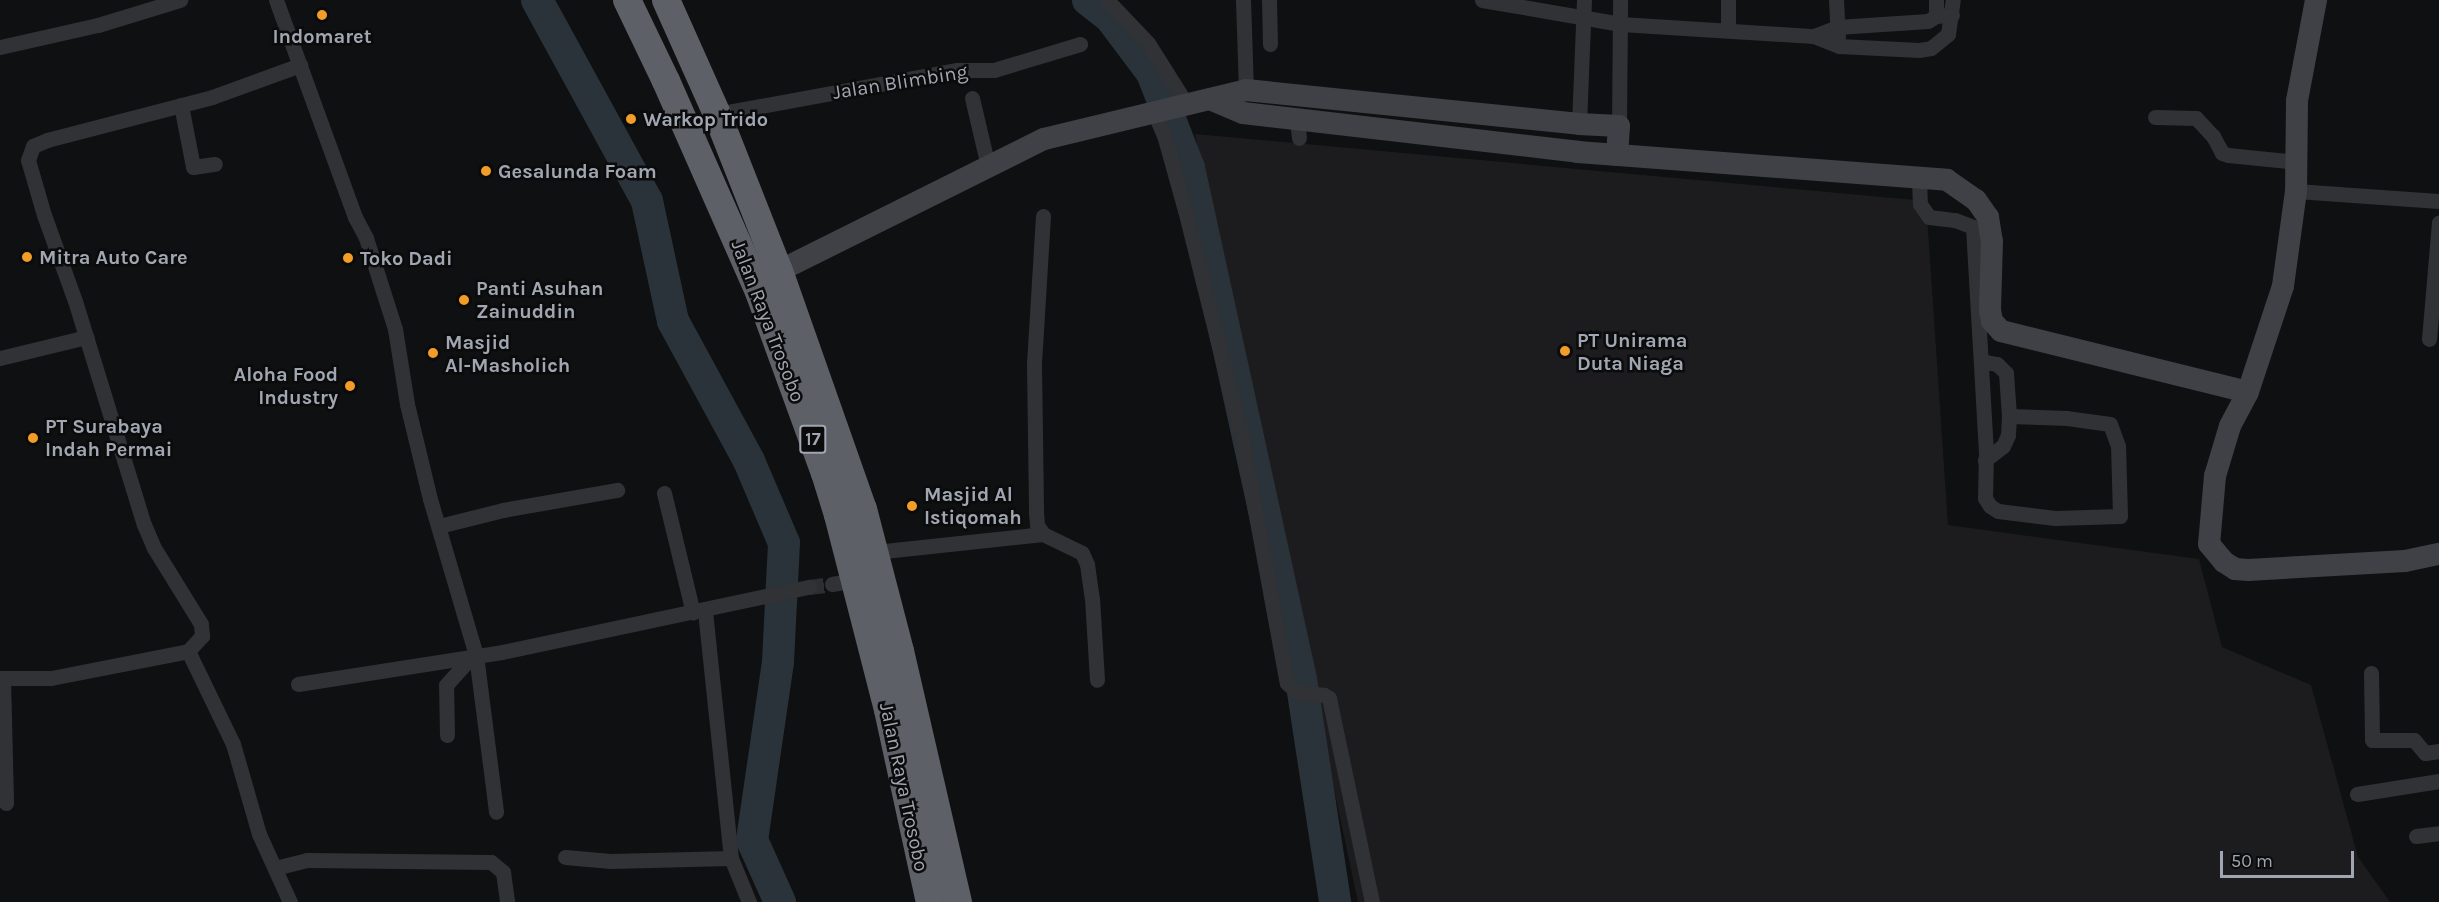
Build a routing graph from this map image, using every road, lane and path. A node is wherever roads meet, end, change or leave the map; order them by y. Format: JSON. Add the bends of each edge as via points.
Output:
{"nodes":[{"id":1,"x":180,"y":0,"type":"edge"},
{"id":2,"x":276,"y":0,"type":"edge"},
{"id":3,"x":627,"y":0,"type":"edge"},
{"id":4,"x":666,"y":0,"type":"edge"},
{"id":5,"x":1107,"y":0,"type":"edge"},
{"id":6,"x":1243,"y":0,"type":"edge"},
{"id":7,"x":1269,"y":0,"type":"edge"},
{"id":8,"x":1482,"y":0,"type":"edge"},
{"id":9,"x":1584,"y":0,"type":"edge"},
{"id":10,"x":1620,"y":0,"type":"edge"},
{"id":11,"x":1728,"y":0,"type":"edge"},
{"id":12,"x":1836,"y":0,"type":"edge"},
{"id":13,"x":1936,"y":0,"type":"edge"},
{"id":14,"x":2316,"y":0,"type":"edge"},
{"id":15,"x":1947,"y":10,"type":"edge"},
{"id":16,"x":1584,"y":16,"type":"junction"},
{"id":17,"x":1621,"y":24,"type":"junction"},
{"id":18,"x":1837,"y":27,"type":"junction"},
{"id":19,"x":1728,"y":29,"type":"junction"},
{"id":20,"x":1814,"y":36,"type":"junction"},
{"id":21,"x":1080,"y":44,"type":"dead end"},
{"id":22,"x":1270,"y":44,"type":"dead end"},
{"id":23,"x":1839,"y":46,"type":"junction"},
{"id":24,"x":0,"y":47,"type":"edge"},
{"id":25,"x":300,"y":65,"type":"junction"},
{"id":26,"x":1245,"y":90,"type":"junction"},
{"id":27,"x":972,"y":98,"type":"dead end"},
{"id":28,"x":1210,"y":99,"type":"junction"},
{"id":29,"x":181,"y":105,"type":"junction"},
{"id":30,"x":1168,"y":109,"type":"junction"},
{"id":31,"x":717,"y":114,"type":"junction"},
{"id":32,"x":2155,"y":117,"type":"dead end"},
{"id":33,"x":1579,"y":124,"type":"junction"},
{"id":34,"x":1619,"y":126,"type":"junction"},
{"id":35,"x":1578,"y":152,"type":"junction"},
{"id":36,"x":1617,"y":155,"type":"junction"},
{"id":37,"x":2298,"y":162,"type":"junction"},
{"id":38,"x":214,"y":164,"type":"dead end"},
{"id":39,"x":988,"y":165,"type":"junction"},
{"id":40,"x":1920,"y":178,"type":"junction"},
{"id":41,"x":2296,"y":191,"type":"junction"},
{"id":42,"x":2439,"y":201,"type":"edge"},
{"id":43,"x":1043,"y":216,"type":"dead end"},
{"id":44,"x":2439,"y":222,"type":"edge"},
{"id":45,"x":779,"y":271,"type":"junction"},
{"id":46,"x":87,"y":337,"type":"junction"},
{"id":47,"x":2429,"y":339,"type":"dead end"},
{"id":48,"x":0,"y":358,"type":"edge"},
{"id":49,"x":1981,"y":361,"type":"junction"},
{"id":50,"x":2248,"y":392,"type":"junction"},
{"id":51,"x":2009,"y":416,"type":"junction"},
{"id":52,"x":1985,"y":460,"type":"junction"},
{"id":53,"x":617,"y":490,"type":"dead end"},
{"id":54,"x":664,"y":493,"type":"dead end"},
{"id":55,"x":439,"y":526,"type":"junction"},
{"id":56,"x":1043,"y":534,"type":"junction"},
{"id":57,"x":875,"y":552,"type":"junction"},
{"id":58,"x":2439,"y":554,"type":"edge"},
{"id":59,"x":806,"y":587,"type":"tunnel mouth"},
{"id":60,"x":699,"y":612,"type":"junction"},
{"id":61,"x":188,"y":651,"type":"junction"},
{"id":62,"x":475,"y":655,"type":"junction"},
{"id":63,"x":2371,"y":673,"type":"dead end"},
{"id":64,"x":1,"y":678,"type":"edge"},
{"id":65,"x":1098,"y":680,"type":"dead end"},
{"id":66,"x":298,"y":684,"type":"dead end"},
{"id":67,"x":447,"y":735,"type":"dead end"},
{"id":68,"x":2439,"y":751,"type":"edge"},
{"id":69,"x":2439,"y":781,"type":"edge"},
{"id":70,"x":2357,"y":794,"type":"dead end"},
{"id":71,"x":6,"y":803,"type":"dead end"},
{"id":72,"x":496,"y":812,"type":"dead end"},
{"id":73,"x":2439,"y":833,"type":"edge"},
{"id":74,"x":2416,"y":836,"type":"dead end"},
{"id":75,"x":730,"y":850,"type":"junction"},
{"id":76,"x":566,"y":857,"type":"dead end"},
{"id":77,"x":272,"y":861,"type":"junction"},
{"id":78,"x":290,"y":902,"type":"edge"},
{"id":79,"x":507,"y":902,"type":"edge"},
{"id":80,"x":749,"y":902,"type":"edge"},
{"id":81,"x":930,"y":902,"type":"edge"},
{"id":82,"x":957,"y":902,"type":"edge"},
{"id":83,"x":1372,"y":902,"type":"edge"}],
"edges":[{"from":1,"to":24,"type":"street","via":[[98,25]]},
{"from":2,"to":25,"type":"street"},
{"from":3,"to":81,"type":"highway","name":"Jalan Raya Trosobo","number":"17","via":[[759,292],[821,463],[844,582]]},
{"from":4,"to":31,"type":"highway","name":"Jalan Raya Trosobo","number":"17"},
{"from":5,"to":30,"type":"street","via":[[1148,43]]},
{"from":6,"to":26,"type":"street"},
{"from":7,"to":22,"type":"street"},
{"from":8,"to":16,"type":"street"},
{"from":9,"to":16,"type":"street"},
{"from":10,"to":17,"type":"street"},
{"from":11,"to":19,"type":"street"},
{"from":12,"to":18,"type":"street"},
{"from":13,"to":15,"type":"street"},
{"from":14,"to":37,"type":"street","via":[[2297,101]]},
{"from":15,"to":18,"type":"street","via":[[1928,21]]},
{"from":15,"to":23,"type":"street","via":[[1948,34],[1926,50]]},
{"from":16,"to":17,"type":"street"},
{"from":16,"to":33,"type":"street"},
{"from":17,"to":19,"type":"street"},
{"from":17,"to":34,"type":"street"},
{"from":18,"to":20,"type":"street"},
{"from":18,"to":23,"type":"street"},
{"from":19,"to":20,"type":"street"},
{"from":20,"to":23,"type":"street"},
{"from":21,"to":31,"type":"street","name":"Jalan Blimbing","via":[[994,70],[957,70]]},
{"from":25,"to":29,"type":"street"},
{"from":25,"to":55,"type":"street","via":[[366,238],[395,329],[407,404]]},
{"from":26,"to":28,"type":"street"},
{"from":26,"to":33,"type":"street"},
{"from":27,"to":39,"type":"street"},
{"from":28,"to":30,"type":"street"},
{"from":28,"to":35,"type":"street","via":[[1298,128]]},
{"from":29,"to":38,"type":"street","via":[[193,167]]},
{"from":29,"to":46,"type":"street","via":[[47,140],[30,150],[29,172]]},
{"from":30,"to":39,"type":"street","via":[[1044,139]]},
{"from":30,"to":83,"type":"street","via":[[1164,135],[1242,439],[1287,683],[1298,693],[1329,699]]},
{"from":31,"to":45,"type":"highway","name":"Jalan Raya Trosobo","number":"17"},
{"from":32,"to":37,"type":"street","via":[[2196,118],[2222,153],[2228,155]]},
{"from":33,"to":34,"type":"street"},
{"from":33,"to":35,"type":"street"},
{"from":34,"to":36,"type":"street"},
{"from":35,"to":36,"type":"street"},
{"from":36,"to":40,"type":"street"},
{"from":37,"to":41,"type":"street"},
{"from":39,"to":45,"type":"street"},
{"from":40,"to":49,"type":"street","via":[[1920,204],[1929,217],[1973,227]]},
{"from":40,"to":50,"type":"street","via":[[1947,180],[1961,188],[1988,217],[1992,241],[1990,310],[1992,321],[2001,331]]},
{"from":41,"to":42,"type":"street"},
{"from":41,"to":50,"type":"street","via":[[2283,286]]},
{"from":43,"to":56,"type":"street","via":[[1034,364],[1036,513]]},
{"from":44,"to":47,"type":"street"},
{"from":45,"to":57,"type":"highway","name":"Jalan Raya Trosobo","number":"17","via":[[839,436]]},
{"from":46,"to":48,"type":"street"},
{"from":46,"to":61,"type":"street","via":[[144,525],[201,624],[202,636]]},
{"from":49,"to":51,"type":"street","via":[[1997,364],[2006,374]]},
{"from":49,"to":52,"type":"street"},
{"from":50,"to":58,"type":"street","via":[[2230,426],[2215,476],[2208,544],[2224,562],[2235,569],[2260,570],[2405,561]]},
{"from":51,"to":52,"type":"street","via":[[2004,447]]},
{"from":51,"to":52,"type":"street","via":[[2110,424],[2118,446],[2120,516],[2055,518],[1998,511],[1985,498]]},
{"from":53,"to":55,"type":"street"},
{"from":54,"to":60,"type":"street"},
{"from":55,"to":62,"type":"street"},
{"from":56,"to":57,"type":"street"},
{"from":56,"to":65,"type":"street","via":[[1082,553],[1087,564]]},
{"from":57,"to":82,"type":"highway","name":"Jalan Raya Trosobo","number":"17"},
{"from":59,"to":60,"type":"street"},
{"from":60,"to":62,"type":"street"},
{"from":60,"to":75,"type":"street"},
{"from":61,"to":64,"type":"street","via":[[51,678]]},
{"from":61,"to":77,"type":"street","via":[[233,744],[259,834]]},
{"from":62,"to":66,"type":"street"},
{"from":62,"to":67,"type":"street","via":[[446,685]]},
{"from":62,"to":72,"type":"street"},
{"from":63,"to":68,"type":"street","via":[[2372,740],[2414,740],[2425,753]]},
{"from":64,"to":71,"type":"street"},
{"from":69,"to":70,"type":"street"},
{"from":73,"to":74,"type":"street"},
{"from":75,"to":76,"type":"street","via":[[611,861]]},
{"from":75,"to":80,"type":"street"},
{"from":77,"to":78,"type":"street"},
{"from":77,"to":79,"type":"street","via":[[491,862],[503,872]]}]}
